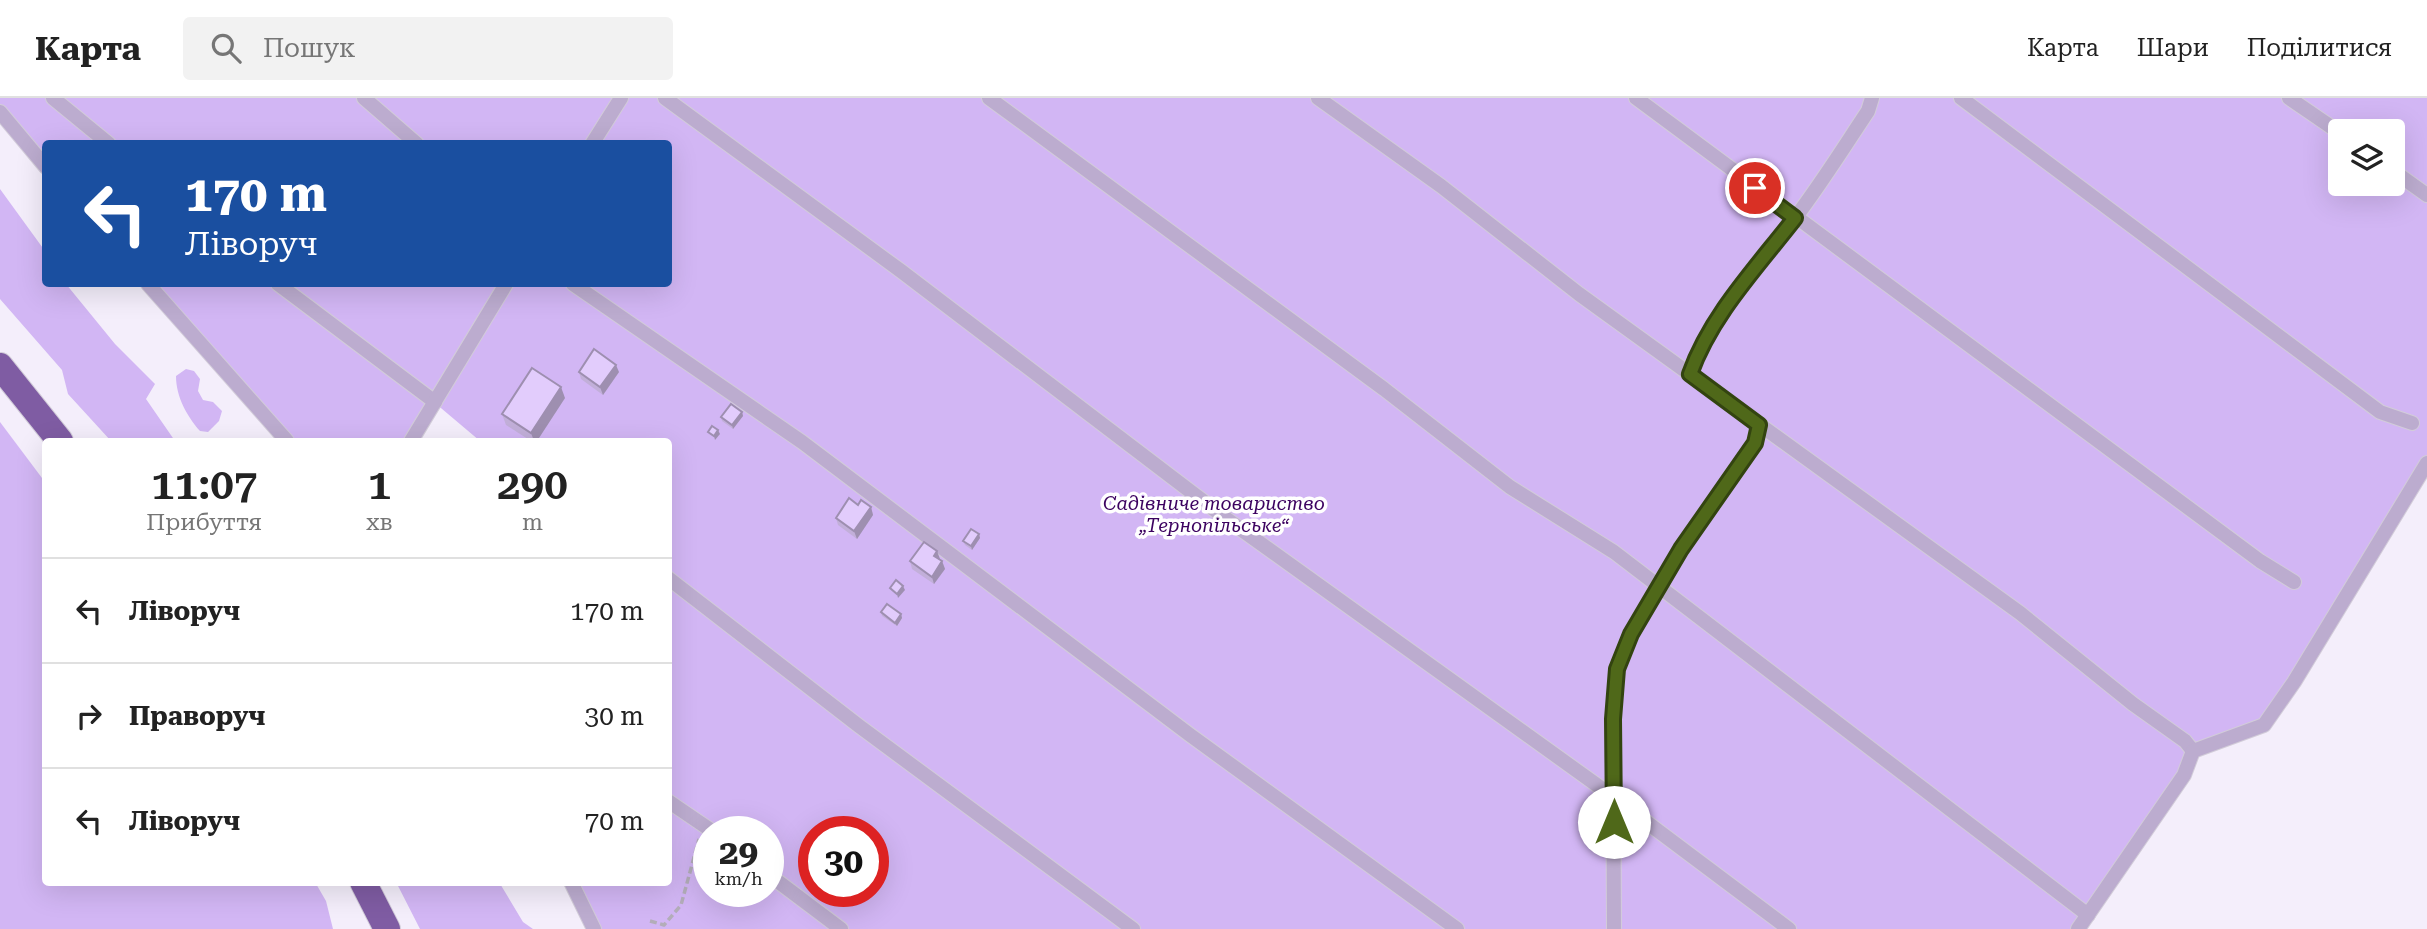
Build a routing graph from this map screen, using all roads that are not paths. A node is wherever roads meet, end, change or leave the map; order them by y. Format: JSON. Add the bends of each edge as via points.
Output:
{"nodes":[{"id":1,"x":53,"y":98,"type":"edge"},
{"id":2,"x":365,"y":98,"type":"edge"},
{"id":3,"x":621,"y":98,"type":"edge"},
{"id":4,"x":665,"y":98,"type":"edge"},
{"id":5,"x":989,"y":98,"type":"edge"},
{"id":6,"x":1318,"y":98,"type":"edge"},
{"id":7,"x":1636,"y":98,"type":"edge"},
{"id":8,"x":1872,"y":98,"type":"edge"},
{"id":9,"x":1961,"y":98,"type":"edge"},
{"id":10,"x":2289,"y":98,"type":"edge"},
{"id":11,"x":0,"y":112,"type":"edge"},
{"id":12,"x":2328,"y":125,"type":"edge"},
{"id":13,"x":104,"y":140,"type":"edge"},
{"id":14,"x":412,"y":140,"type":"edge"},
{"id":15,"x":595,"y":140,"type":"edge"},
{"id":16,"x":42,"y":161,"type":"edge"},
{"id":17,"x":2405,"y":179,"type":"edge"},
{"id":18,"x":2427,"y":195,"type":"edge"},
{"id":19,"x":1795,"y":218,"type":"junction"},
{"id":20,"x":151,"y":287,"type":"edge"},
{"id":21,"x":282,"y":287,"type":"edge"},
{"id":22,"x":504,"y":287,"type":"edge"},
{"id":23,"x":577,"y":287,"type":"edge"},
{"id":24,"x":0,"y":366,"type":"edge"},
{"id":25,"x":1690,"y":374,"type":"junction"},
{"id":26,"x":435,"y":402,"type":"junction"},
{"id":27,"x":2412,"y":423,"type":"dead end"},
{"id":28,"x":1759,"y":425,"type":"junction"},
{"id":29,"x":58,"y":438,"type":"edge"},
{"id":30,"x":284,"y":438,"type":"edge"},
{"id":31,"x":413,"y":438,"type":"edge"},
{"id":32,"x":2427,"y":463,"type":"edge"},
{"id":33,"x":672,"y":581,"type":"edge"},
{"id":34,"x":2294,"y":582,"type":"dead end"},
{"id":35,"x":1658,"y":588,"type":"junction"},
{"id":36,"x":2193,"y":751,"type":"junction"},
{"id":37,"x":1614,"y":799,"type":"junction"},
{"id":38,"x":672,"y":804,"type":"edge"},
{"id":39,"x":693,"y":818,"type":"edge"},
{"id":40,"x":365,"y":886,"type":"edge"},
{"id":41,"x":573,"y":886,"type":"edge"},
{"id":42,"x":784,"y":886,"type":"edge"},
{"id":43,"x":2088,"y":915,"type":"junction"},
{"id":44,"x":387,"y":929,"type":"edge"},
{"id":45,"x":594,"y":929,"type":"edge"},
{"id":46,"x":841,"y":929,"type":"edge"},
{"id":47,"x":1133,"y":929,"type":"edge"},
{"id":48,"x":1457,"y":929,"type":"edge"},
{"id":49,"x":1614,"y":929,"type":"edge"},
{"id":50,"x":1789,"y":929,"type":"edge"},
{"id":51,"x":2078,"y":929,"type":"edge"}],
"edges":[{"from":1,"to":13,"type":"street"},
{"from":2,"to":14,"type":"street"},
{"from":3,"to":15,"type":"street"},
{"from":4,"to":37,"type":"street","via":[[1228,520]]},
{"from":5,"to":35,"type":"street","via":[[1510,487],[1614,552]]},
{"from":6,"to":25,"type":"street"},
{"from":7,"to":19,"type":"street"},
{"from":8,"to":19,"type":"street","via":[[1868,111]]},
{"from":9,"to":27,"type":"street","via":[[2380,412]]},
{"from":10,"to":12,"type":"street"},
{"from":11,"to":16,"type":"street"},
{"from":17,"to":18,"type":"street"},
{"from":19,"to":25,"type":"street","via":[[1727,305],[1699,349]]},
{"from":19,"to":34,"type":"street"},
{"from":20,"to":30,"type":"street"},
{"from":21,"to":26,"type":"street"},
{"from":22,"to":26,"type":"street"},
{"from":23,"to":48,"type":"street","via":[[780,426]]},
{"from":24,"to":29,"type":"highway"},
{"from":25,"to":28,"type":"street"},
{"from":26,"to":31,"type":"street"},
{"from":28,"to":35,"type":"street","via":[[1755,443]]},
{"from":28,"to":36,"type":"street","via":[[2020,613]]},
{"from":32,"to":36,"type":"street","via":[[2264,725]]},
{"from":33,"to":47,"type":"street"},
{"from":35,"to":37,"type":"street","via":[[1617,669]]},
{"from":35,"to":43,"type":"street"},
{"from":36,"to":43,"type":"street","via":[[2184,775]]},
{"from":37,"to":49,"type":"street"},
{"from":37,"to":50,"type":"street"},
{"from":38,"to":39,"type":"street"},
{"from":40,"to":44,"type":"highway"},
{"from":41,"to":45,"type":"street"},
{"from":42,"to":46,"type":"street"},
{"from":43,"to":51,"type":"street"}]}
